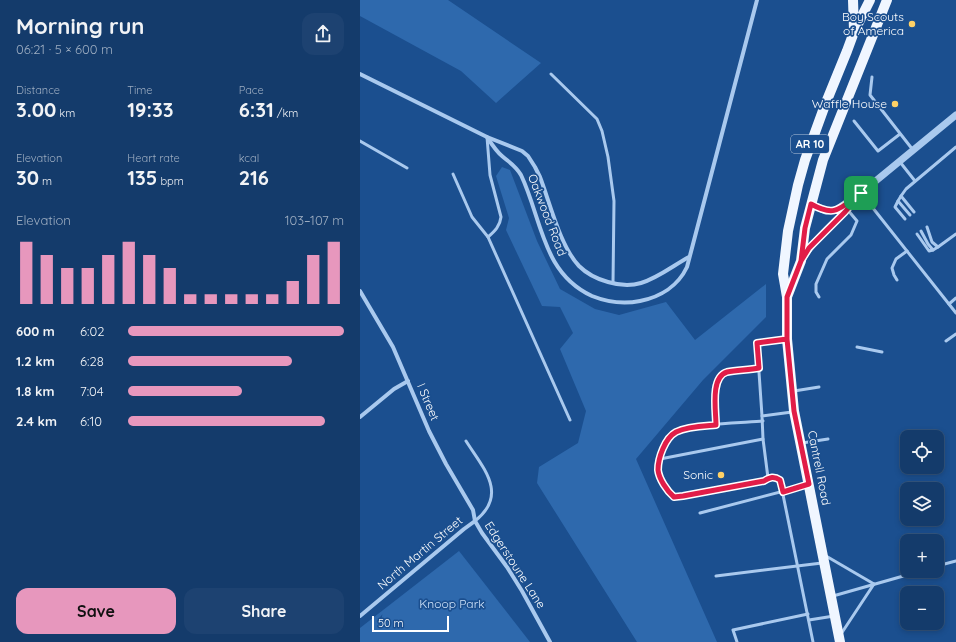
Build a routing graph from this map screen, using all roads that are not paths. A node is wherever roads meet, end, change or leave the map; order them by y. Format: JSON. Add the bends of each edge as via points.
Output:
{"nodes":[{"id":1,"x":757,"y":0,"type":"edge"},
{"id":2,"x":853,"y":0,"type":"edge"},
{"id":3,"x":870,"y":0,"type":"edge"},
{"id":4,"x":887,"y":0,"type":"edge"},
{"id":5,"x":854,"y":32,"type":"junction"},
{"id":6,"x":360,"y":74,"type":"edge"},
{"id":7,"x":551,"y":74,"type":"dead end"},
{"id":8,"x":872,"y":77,"type":"dead end"},
{"id":9,"x":956,"y":115,"type":"edge"},
{"id":10,"x":854,"y":121,"type":"dead end"},
{"id":11,"x":900,"y":134,"type":"junction"},
{"id":12,"x":487,"y":137,"type":"junction"},
{"id":13,"x":360,"y":141,"type":"edge"},
{"id":14,"x":956,"y":147,"type":"edge"},
{"id":15,"x":914,"y":150,"type":"junction"},
{"id":16,"x":900,"y":161,"type":"junction"},
{"id":17,"x":407,"y":168,"type":"dead end"},
{"id":18,"x":453,"y":174,"type":"dead end"},
{"id":19,"x":915,"y":181,"type":"junction"},
{"id":20,"x":861,"y":193,"type":"junction"},
{"id":21,"x":901,"y":196,"type":"junction"},
{"id":22,"x":898,"y":201,"type":"junction"},
{"id":23,"x":811,"y":204,"type":"junction"},
{"id":24,"x":847,"y":209,"type":"junction"},
{"id":25,"x":914,"y":212,"type":"dead end"},
{"id":26,"x":910,"y":215,"type":"dead end"},
{"id":27,"x":905,"y":219,"type":"dead end"},
{"id":28,"x":927,"y":227,"type":"dead end"},
{"id":29,"x":921,"y":231,"type":"dead end"},
{"id":30,"x":917,"y":234,"type":"dead end"},
{"id":31,"x":956,"y":234,"type":"edge"},
{"id":32,"x":488,"y":237,"type":"junction"},
{"id":33,"x":938,"y":247,"type":"junction"},
{"id":34,"x":933,"y":250,"type":"junction"},
{"id":35,"x":907,"y":251,"type":"junction"},
{"id":36,"x":690,"y":257,"type":"junction"},
{"id":37,"x":801,"y":261,"type":"junction"},
{"id":38,"x":897,"y":280,"type":"dead end"},
{"id":39,"x":613,"y":283,"type":"junction"},
{"id":40,"x":360,"y":291,"type":"edge"},
{"id":41,"x":787,"y":297,"type":"junction"},
{"id":42,"x":819,"y":297,"type":"dead end"},
{"id":43,"x":956,"y":298,"type":"edge"},
{"id":44,"x":949,"y":304,"type":"junction"},
{"id":45,"x":956,"y":312,"type":"edge"},
{"id":46,"x":956,"y":334,"type":"edge"},
{"id":47,"x":787,"y":339,"type":"junction"},
{"id":48,"x":946,"y":341,"type":"dead end"},
{"id":49,"x":857,"y":347,"type":"dead end"},
{"id":50,"x":882,"y":352,"type":"dead end"},
{"id":51,"x":759,"y":368,"type":"junction"},
{"id":52,"x":408,"y":381,"type":"junction"},
{"id":53,"x":819,"y":387,"type":"dead end"},
{"id":54,"x":792,"y":391,"type":"junction"},
{"id":55,"x":794,"y":411,"type":"junction"},
{"id":56,"x":762,"y":416,"type":"junction"},
{"id":57,"x":360,"y":417,"type":"edge"},
{"id":58,"x":570,"y":420,"type":"dead end"},
{"id":59,"x":763,"y":421,"type":"junction"},
{"id":60,"x":716,"y":425,"type":"junction"},
{"id":61,"x":763,"y":439,"type":"junction"},
{"id":62,"x":828,"y":439,"type":"dead end"},
{"id":63,"x":466,"y":441,"type":"dead end"},
{"id":64,"x":801,"y":443,"type":"junction"},
{"id":65,"x":660,"y":459,"type":"junction"},
{"id":66,"x":768,"y":478,"type":"junction"},
{"id":67,"x":809,"y":484,"type":"junction"},
{"id":68,"x":783,"y":492,"type":"junction"},
{"id":69,"x":700,"y":513,"type":"dead end"},
{"id":70,"x":475,"y":521,"type":"junction"},
{"id":71,"x":823,"y":559,"type":"junction"},
{"id":72,"x":956,"y":561,"type":"edge"},
{"id":73,"x":944,"y":564,"type":"edge"},
{"id":74,"x":797,"y":566,"type":"junction"},
{"id":75,"x":716,"y":576,"type":"dead end"},
{"id":76,"x":900,"y":577,"type":"edge"},
{"id":77,"x":874,"y":584,"type":"junction"},
{"id":78,"x":831,"y":597,"type":"junction"},
{"id":79,"x":808,"y":614,"type":"junction"},
{"id":80,"x":360,"y":616,"type":"edge"},
{"id":81,"x":835,"y":616,"type":"junction"},
{"id":82,"x":809,"y":620,"type":"junction"},
{"id":83,"x":839,"y":639,"type":"edge"},
{"id":84,"x":550,"y":642,"type":"edge"},
{"id":85,"x":737,"y":642,"type":"edge"},
{"id":86,"x":813,"y":642,"type":"edge"}],
"edges":[{"from":1,"to":36,"type":"street","name":"Oakwood Road"},
{"from":2,"to":5,"type":"main road"},
{"from":3,"to":5,"type":"main road","name":"Cantrell Road","number":"AR 10"},
{"from":4,"to":23,"type":"main road","name":"Cantrell Road","number":"AR 10","via":[[826,154]]},
{"from":5,"to":41,"type":"main road","name":"Cantrell Road","number":"AR 10","via":[[824,105],[798,185],[784,262],[783,274]]},
{"from":6,"to":12,"type":"street","name":"Oakwood Road"},
{"from":7,"to":39,"type":"lane","via":[[597,119],[602,130],[614,201]]},
{"from":8,"to":11,"type":"lane","via":[[870,94]]},
{"from":9,"to":15,"type":"street"},
{"from":10,"to":11,"type":"lane","via":[[878,151]]},
{"from":11,"to":15,"type":"lane"},
{"from":12,"to":32,"type":"lane","via":[[490,175],[501,217],[498,228]]},
{"from":12,"to":36,"type":"street","name":"Oakwood Road","via":[[521,174],[551,257],[564,275],[584,292],[608,301],[628,303],[647,299],[669,289],[678,281]]},
{"from":12,"to":39,"type":"street","name":"Oakwood Road","via":[[528,156],[536,166],[565,243],[575,261],[592,276]]},
{"from":13,"to":17,"type":"lane"},
{"from":14,"to":19,"type":"lane"},
{"from":15,"to":16,"type":"street"},
{"from":16,"to":19,"type":"lane"},
{"from":16,"to":20,"type":"street"},
{"from":18,"to":32,"type":"lane","via":[[472,217]]},
{"from":19,"to":21,"type":"lane"},
{"from":20,"to":23,"type":"street","via":[[836,210],[826,211]]},
{"from":20,"to":24,"type":"street"},
{"from":20,"to":35,"type":"lane"},
{"from":21,"to":22,"type":"lane"},
{"from":21,"to":25,"type":"lane"},
{"from":22,"to":26,"type":"lane"},
{"from":22,"to":27,"type":"lane","via":[[895,207]]},
{"from":23,"to":37,"type":"main road","name":"Cantrell Road","number":"AR 10"},
{"from":24,"to":37,"type":"street","via":[[809,248]]},
{"from":24,"to":42,"type":"lane","via":[[857,221],[851,235],[827,259],[816,284]]},
{"from":28,"to":33,"type":"lane","via":[[932,242]]},
{"from":29,"to":34,"type":"lane"},
{"from":30,"to":34,"type":"lane","via":[[929,251]]},
{"from":31,"to":33,"type":"lane"},
{"from":32,"to":58,"type":"lane"},
{"from":33,"to":34,"type":"lane"},
{"from":35,"to":38,"type":"lane","via":[[896,259],[892,268]]},
{"from":35,"to":44,"type":"lane"},
{"from":36,"to":39,"type":"street","name":"Oakwood Road","via":[[643,282],[622,285]]},
{"from":37,"to":41,"type":"main road","name":"Cantrell Road","number":"AR 10"},
{"from":40,"to":52,"type":"street","name":"I Street","via":[[393,347]]},
{"from":41,"to":47,"type":"main road","name":"Cantrell Road","number":"AR 10"},
{"from":43,"to":44,"type":"lane"},
{"from":44,"to":45,"type":"lane"},
{"from":46,"to":48,"type":"lane"},
{"from":47,"to":51,"type":"lane","via":[[757,343]]},
{"from":47,"to":54,"type":"main road","name":"Cantrell Road","number":"AR 10"},
{"from":49,"to":50,"type":"lane"},
{"from":51,"to":56,"type":"lane"},
{"from":51,"to":60,"type":"lane","via":[[728,372],[720,377],[716,383]]},
{"from":52,"to":57,"type":"street"},
{"from":52,"to":70,"type":"street","name":"I Street","via":[[446,464],[473,510]]},
{"from":53,"to":54,"type":"lane"},
{"from":54,"to":55,"type":"main road","name":"Cantrell Road","number":"AR 10"},
{"from":55,"to":56,"type":"lane"},
{"from":55,"to":64,"type":"main road","name":"Cantrell Road","number":"AR 10"},
{"from":56,"to":59,"type":"lane"},
{"from":59,"to":60,"type":"lane"},
{"from":59,"to":61,"type":"lane"},
{"from":60,"to":65,"type":"lane","via":[[676,432],[665,444]]},
{"from":61,"to":65,"type":"lane"},
{"from":61,"to":66,"type":"lane"},
{"from":62,"to":64,"type":"lane"},
{"from":63,"to":70,"type":"lane","via":[[489,477],[492,489],[488,509]]},
{"from":64,"to":67,"type":"main road","name":"Cantrell Road","number":"AR 10"},
{"from":65,"to":66,"type":"lane","via":[[660,477],[674,497],[764,481]]},
{"from":66,"to":68,"type":"lane","via":[[780,480]]},
{"from":67,"to":68,"type":"lane"},
{"from":67,"to":71,"type":"main road","name":"Cantrell Road","number":"AR 10"},
{"from":68,"to":69,"type":"lane"},
{"from":68,"to":74,"type":"lane"},
{"from":70,"to":80,"type":"street","name":"North Martin Street"},
{"from":70,"to":84,"type":"street","name":"Edgerstoune Lane","via":[[522,591]]},
{"from":71,"to":74,"type":"lane"},
{"from":71,"to":77,"type":"lane"},
{"from":71,"to":78,"type":"main road","name":"Cantrell Road","number":"AR 10"},
{"from":72,"to":73,"type":"lane"},
{"from":74,"to":75,"type":"lane"},
{"from":74,"to":79,"type":"lane"},
{"from":76,"to":77,"type":"lane"},
{"from":77,"to":78,"type":"lane"},
{"from":77,"to":83,"type":"lane"},
{"from":78,"to":81,"type":"main road","name":"Cantrell Road","number":"AR 10"},
{"from":79,"to":82,"type":"lane"},
{"from":79,"to":85,"type":"lane","via":[[733,630]]},
{"from":81,"to":82,"type":"lane"},
{"from":81,"to":83,"type":"main road","name":"Cantrell Road","number":"AR 10"},
{"from":82,"to":86,"type":"lane"}]}
